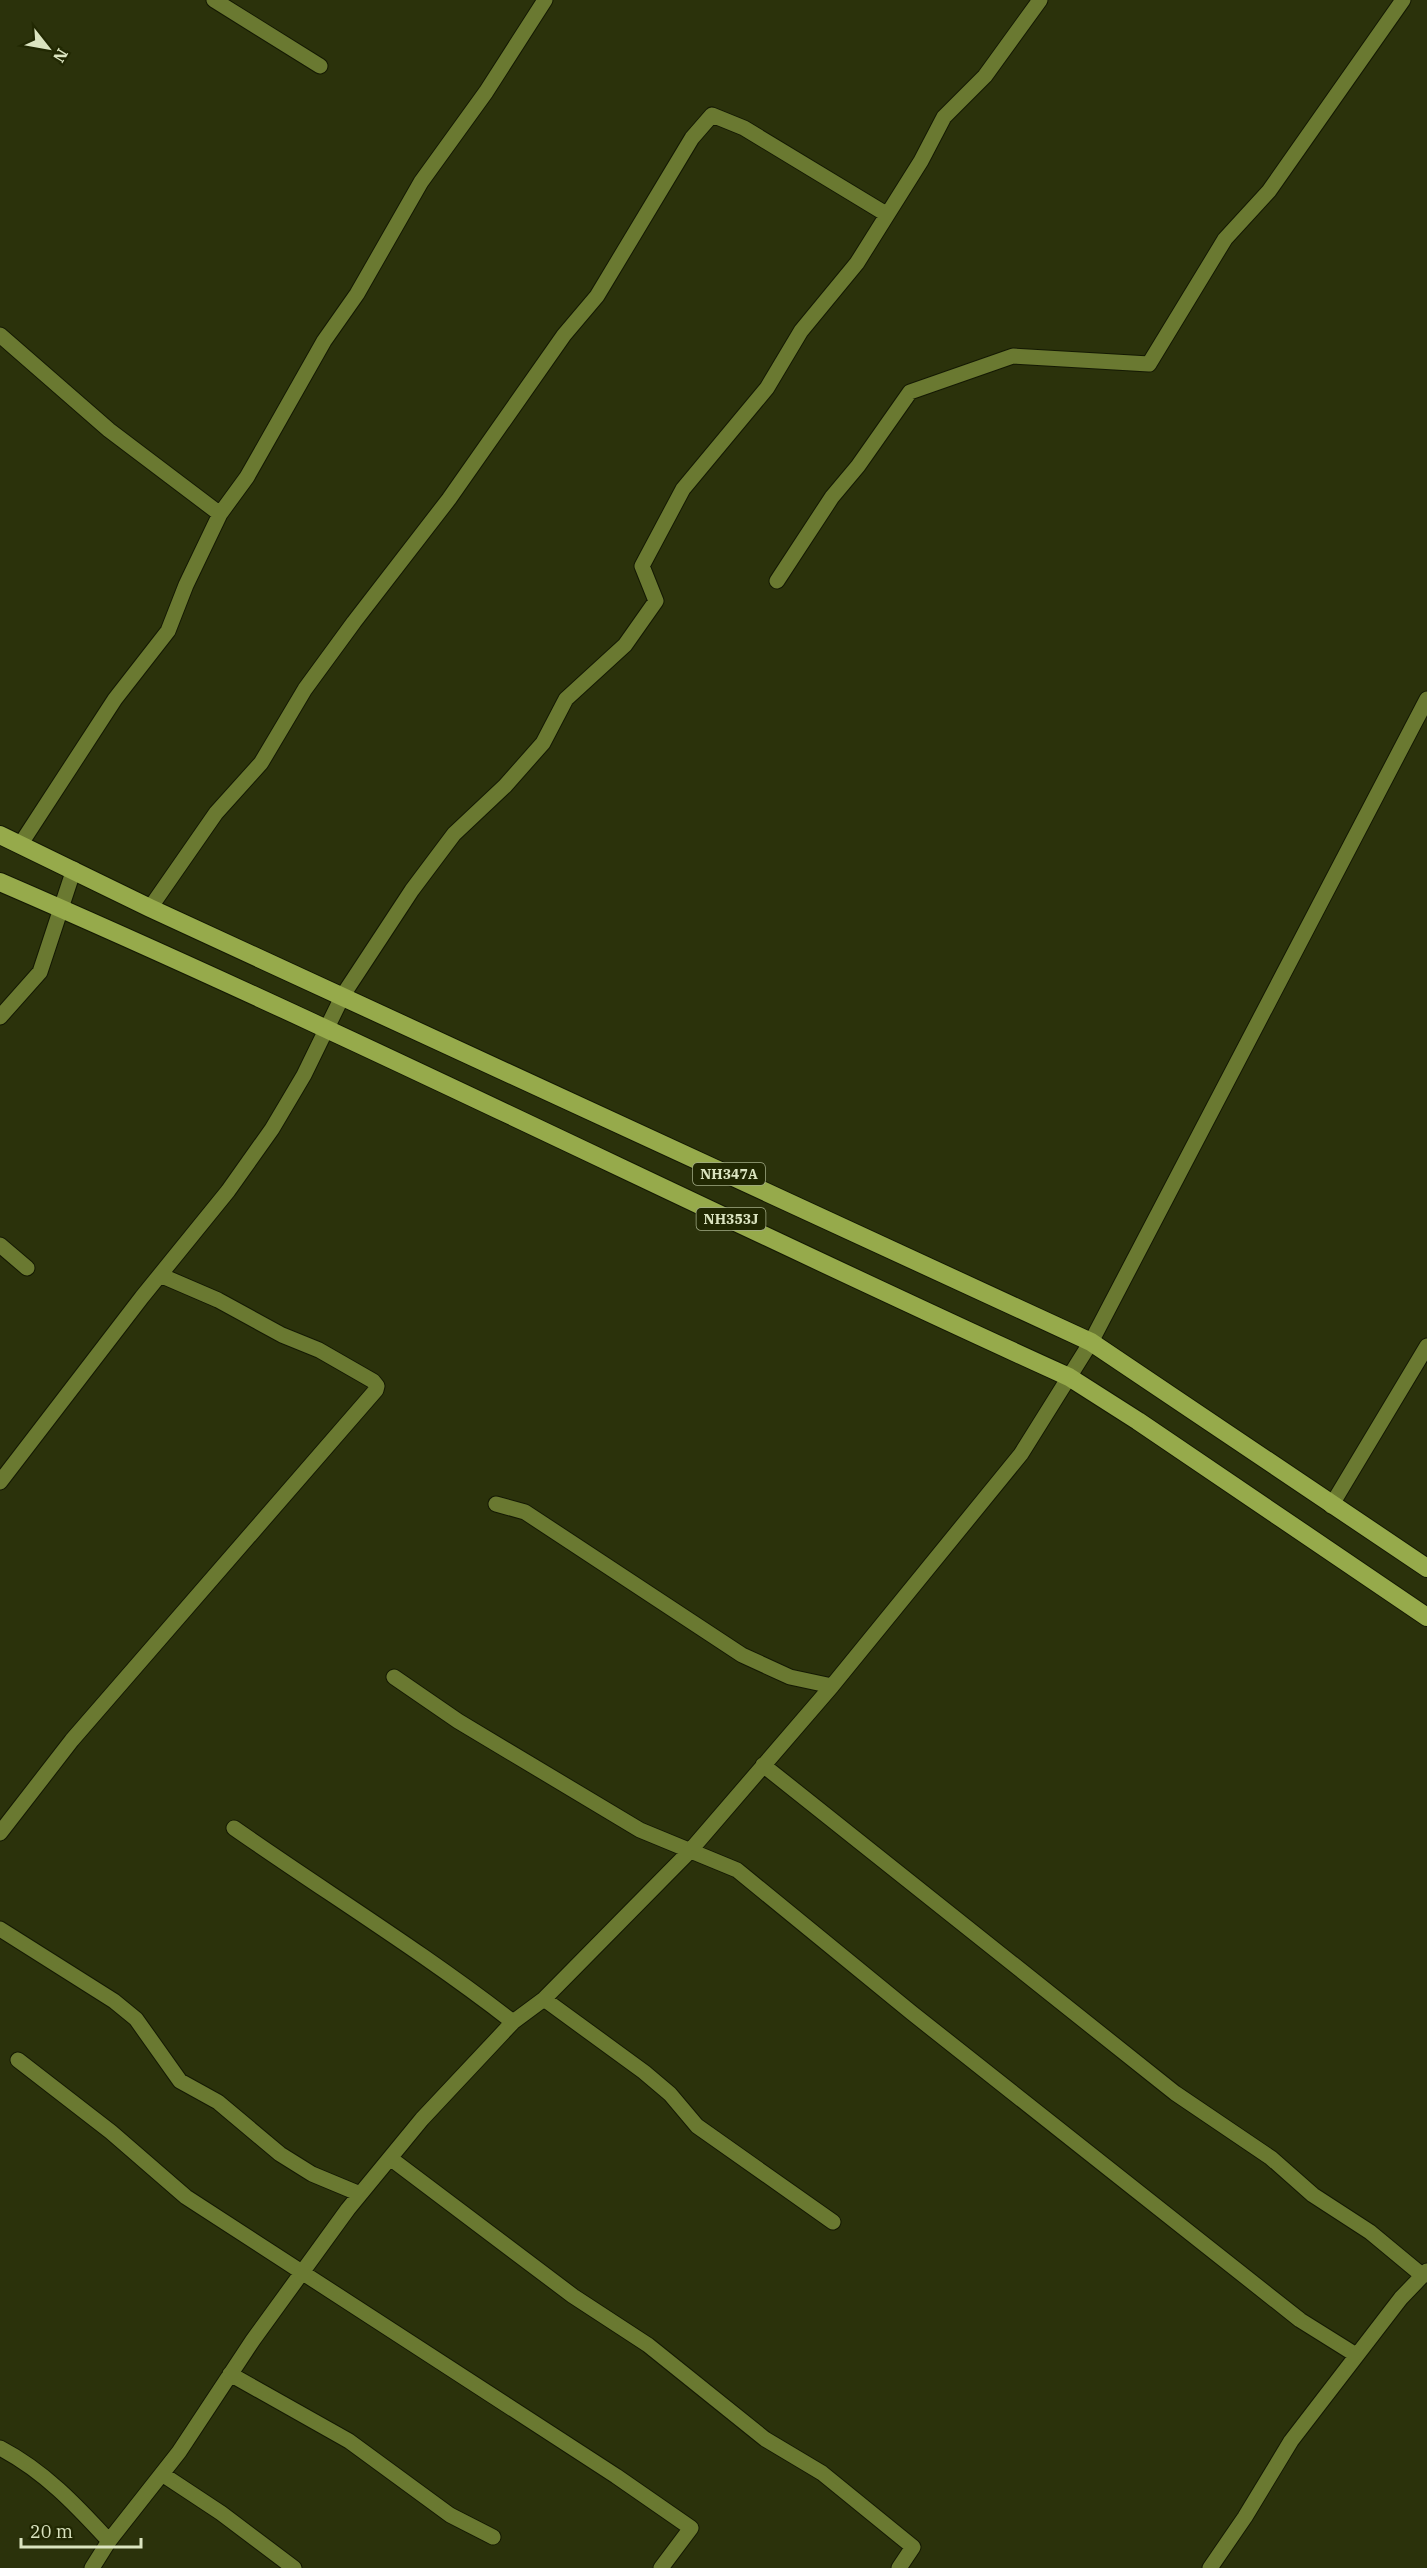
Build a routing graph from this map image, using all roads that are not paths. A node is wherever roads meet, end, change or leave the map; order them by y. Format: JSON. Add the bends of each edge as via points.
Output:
{"nodes":[{"id":1,"x":214,"y":0,"type":"edge"},
{"id":2,"x":545,"y":0,"type":"edge"},
{"id":3,"x":1040,"y":0,"type":"edge"},
{"id":4,"x":1403,"y":0,"type":"edge"},
{"id":5,"x":320,"y":66,"type":"dead end"},
{"id":6,"x":886,"y":214,"type":"junction"},
{"id":7,"x":0,"y":335,"type":"edge"},
{"id":8,"x":220,"y":514,"type":"junction"},
{"id":9,"x":777,"y":581,"type":"dead end"},
{"id":10,"x":1427,"y":699,"type":"edge"},
{"id":11,"x":0,"y":835,"type":"edge"},
{"id":12,"x":20,"y":844,"type":"junction"},
{"id":13,"x":74,"y":869,"type":"junction"},
{"id":14,"x":0,"y":882,"type":"edge"},
{"id":15,"x":59,"y":908,"type":"junction"},
{"id":16,"x":150,"y":908,"type":"junction"},
{"id":17,"x":344,"y":995,"type":"junction"},
{"id":18,"x":0,"y":1017,"type":"edge"},
{"id":19,"x":327,"y":1030,"type":"junction"},
{"id":20,"x":0,"y":1245,"type":"edge"},
{"id":21,"x":27,"y":1269,"type":"dead end"},
{"id":22,"x":160,"y":1275,"type":"junction"},
{"id":23,"x":1091,"y":1342,"type":"junction"},
{"id":24,"x":1427,"y":1346,"type":"edge"},
{"id":25,"x":1069,"y":1377,"type":"junction"},
{"id":26,"x":0,"y":1482,"type":"edge"},
{"id":27,"x":496,"y":1504,"type":"dead end"},
{"id":28,"x":1331,"y":1506,"type":"junction"},
{"id":29,"x":1427,"y":1568,"type":"edge"},
{"id":30,"x":1427,"y":1617,"type":"edge"},
{"id":31,"x":394,"y":1677,"type":"dead end"},
{"id":32,"x":832,"y":1686,"type":"junction"},
{"id":33,"x":763,"y":1765,"type":"junction"},
{"id":34,"x":234,"y":1828,"type":"dead end"},
{"id":35,"x":0,"y":1833,"type":"edge"},
{"id":36,"x":689,"y":1852,"type":"junction"},
{"id":37,"x":1,"y":1932,"type":"edge"},
{"id":38,"x":544,"y":1999,"type":"junction"},
{"id":39,"x":513,"y":2022,"type":"junction"},
{"id":40,"x":18,"y":2060,"type":"dead end"},
{"id":41,"x":390,"y":2158,"type":"junction"},
{"id":42,"x":360,"y":2194,"type":"junction"},
{"id":43,"x":833,"y":2222,"type":"dead end"},
{"id":44,"x":303,"y":2271,"type":"junction"},
{"id":45,"x":1425,"y":2274,"type":"edge"},
{"id":46,"x":1356,"y":2355,"type":"junction"},
{"id":47,"x":230,"y":2374,"type":"junction"},
{"id":48,"x":0,"y":2448,"type":"edge"},
{"id":49,"x":162,"y":2474,"type":"junction"},
{"id":50,"x":492,"y":2537,"type":"dead end"},
{"id":51,"x":110,"y":2541,"type":"junction"},
{"id":52,"x":92,"y":2568,"type":"edge"},
{"id":53,"x":294,"y":2568,"type":"edge"},
{"id":54,"x":661,"y":2568,"type":"edge"},
{"id":55,"x":899,"y":2568,"type":"edge"},
{"id":56,"x":1210,"y":2568,"type":"edge"}],
"edges":[{"from":1,"to":5,"type":"street"},
{"from":2,"to":8,"type":"street","via":[[486,92],[421,182],[247,477]]},
{"from":3,"to":6,"type":"street","via":[[985,76],[945,117]]},
{"from":4,"to":9,"type":"street","via":[[1269,191],[1225,239],[1149,364],[1013,356],[910,392],[832,497]]},
{"from":6,"to":16,"type":"street","via":[[744,128],[712,115],[692,138],[597,296],[564,335],[449,499],[305,689],[261,763],[216,813]]},
{"from":6,"to":17,"type":"street","via":[[857,263],[801,330],[767,387],[683,489],[642,566],[656,601],[625,645],[566,699],[543,743],[454,834],[412,890]]},
{"from":7,"to":8,"type":"street","via":[[109,430]]},
{"from":8,"to":12,"type":"street","via":[[168,631],[115,699]]},
{"from":10,"to":23,"type":"street"},
{"from":11,"to":12,"type":"highway","number":"NH347A"},
{"from":12,"to":13,"type":"highway","number":"NH347A"},
{"from":13,"to":15,"type":"street"},
{"from":13,"to":16,"type":"highway","number":"NH347A"},
{"from":14,"to":15,"type":"highway","number":"NH353J"},
{"from":15,"to":18,"type":"street","via":[[40,972]]},
{"from":15,"to":19,"type":"highway","number":"NH353J"},
{"from":16,"to":17,"type":"highway","number":"NH347A"},
{"from":17,"to":19,"type":"street"},
{"from":17,"to":23,"type":"highway","number":"NH347A"},
{"from":19,"to":22,"type":"street","via":[[272,1129]]},
{"from":19,"to":25,"type":"highway","number":"NH353J"},
{"from":20,"to":21,"type":"street"},
{"from":22,"to":26,"type":"street"},
{"from":22,"to":35,"type":"street","via":[[319,1350],[373,1381],[376,1390],[72,1740]]},
{"from":23,"to":25,"type":"street"},
{"from":23,"to":28,"type":"highway","number":"NH347A"},
{"from":24,"to":28,"type":"street"},
{"from":25,"to":30,"type":"highway","number":"NH353J"},
{"from":25,"to":32,"type":"street","via":[[1021,1454]]},
{"from":27,"to":32,"type":"street","via":[[525,1512],[742,1655],[789,1677]]},
{"from":28,"to":29,"type":"highway","number":"NH347A"},
{"from":31,"to":36,"type":"street","via":[[458,1721],[640,1830]]},
{"from":32,"to":33,"type":"street"},
{"from":33,"to":36,"type":"street"},
{"from":33,"to":45,"type":"street","via":[[1174,2093],[1271,2158],[1313,2195]]},
{"from":34,"to":39,"type":"street","via":[[448,1971]]},
{"from":36,"to":38,"type":"street"},
{"from":36,"to":46,"type":"street","via":[[737,1870],[1300,2320]]},
{"from":37,"to":42,"type":"street","via":[[114,2001],[136,2019],[180,2081],[218,2102],[280,2154],[312,2174]]},
{"from":38,"to":39,"type":"street"},
{"from":38,"to":43,"type":"street","via":[[644,2072],[670,2094],[697,2126]]},
{"from":39,"to":41,"type":"street"},
{"from":40,"to":44,"type":"street","via":[[186,2197]]},
{"from":41,"to":42,"type":"street"},
{"from":41,"to":55,"type":"street","via":[[573,2296],[648,2345],[765,2439],[831,2480],[913,2547]]},
{"from":42,"to":44,"type":"street"},
{"from":44,"to":47,"type":"street"},
{"from":44,"to":54,"type":"street","via":[[691,2528]]},
{"from":45,"to":46,"type":"street"},
{"from":46,"to":56,"type":"street","via":[[1291,2441]]},
{"from":47,"to":49,"type":"street"},
{"from":47,"to":50,"type":"street","via":[[349,2441],[450,2515]]},
{"from":48,"to":51,"type":"street","via":[[62,2491]]},
{"from":49,"to":51,"type":"street"},
{"from":49,"to":53,"type":"street"},
{"from":51,"to":52,"type":"street"}]}
